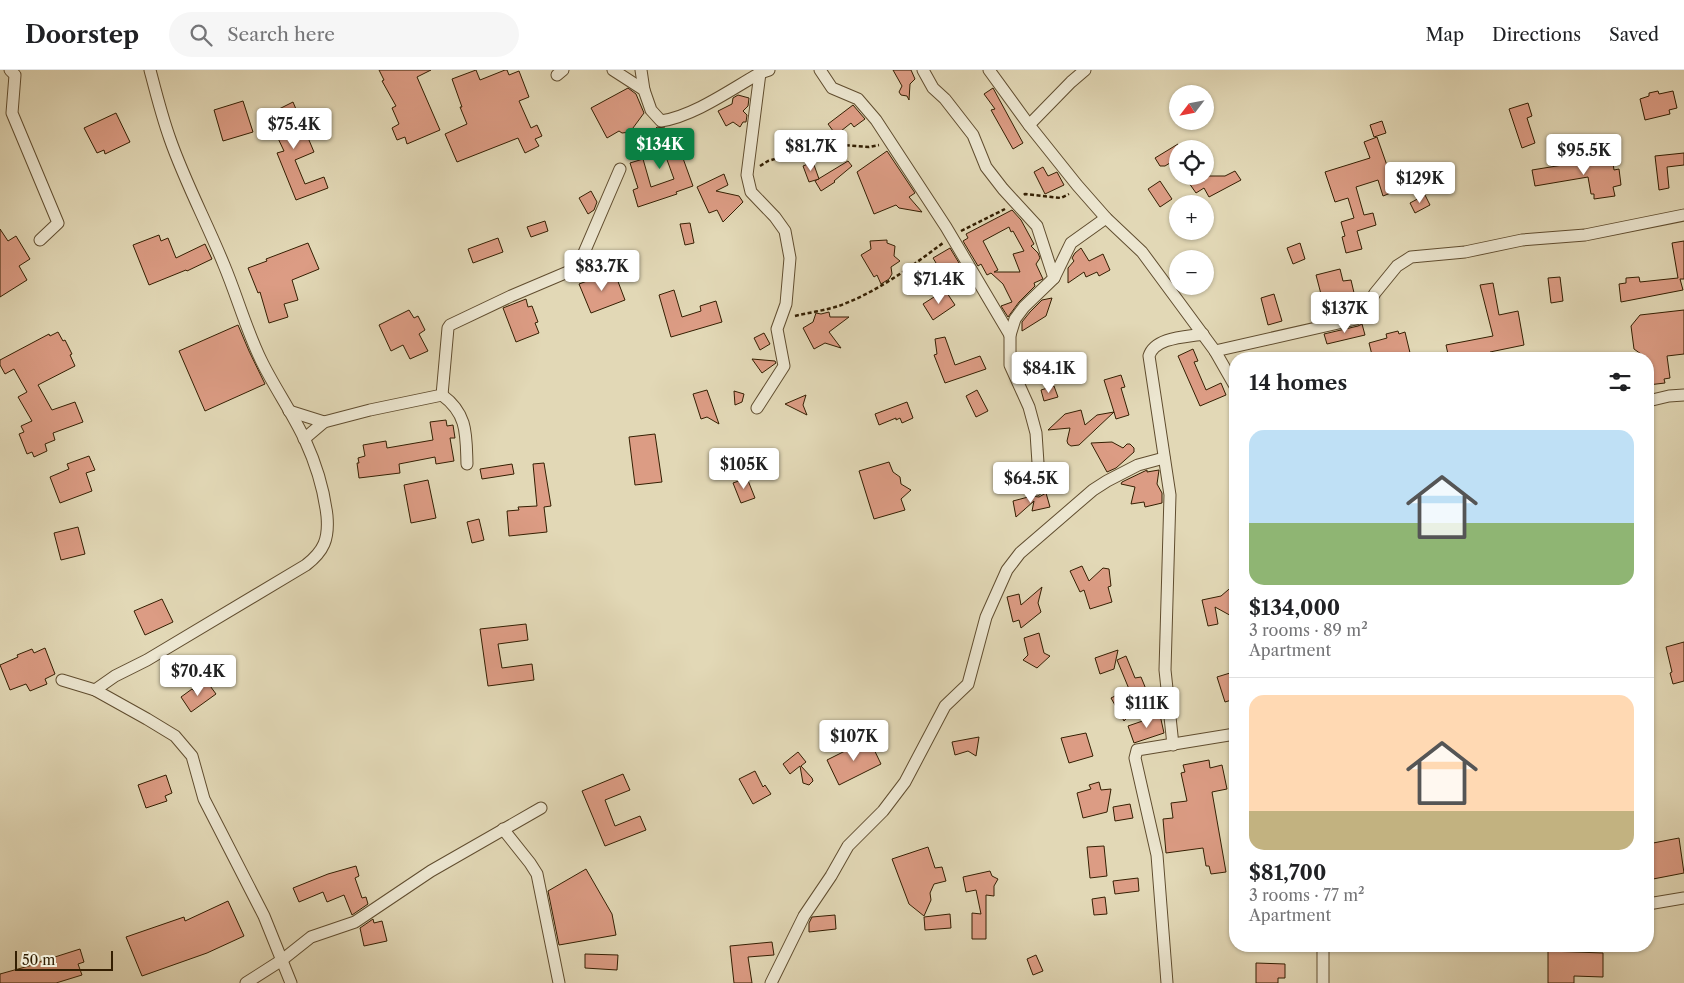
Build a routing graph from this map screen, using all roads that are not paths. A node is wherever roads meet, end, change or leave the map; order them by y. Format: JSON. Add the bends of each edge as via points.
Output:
{"nodes":[{"id":1,"x":10,"y":70,"type":"edge"},
{"id":2,"x":150,"y":70,"type":"edge"},
{"id":3,"x":613,"y":70,"type":"edge"},
{"id":4,"x":641,"y":70,"type":"edge"},
{"id":5,"x":820,"y":70,"type":"edge"},
{"id":6,"x":923,"y":70,"type":"edge"},
{"id":7,"x":989,"y":70,"type":"edge"},
{"id":8,"x":1085,"y":70,"type":"edge"},
{"id":9,"x":764,"y":72,"type":"edge"},
{"id":10,"x":644,"y":90,"type":"junction"},
{"id":11,"x":1029,"y":125,"type":"junction"},
{"id":12,"x":620,"y":169,"type":"dead end"},
{"id":13,"x":1684,"y":215,"type":"edge"},
{"id":14,"x":1106,"y":218,"type":"junction"},
{"id":15,"x":40,"y":240,"type":"dead end"},
{"id":16,"x":1054,"y":278,"type":"junction"},
{"id":17,"x":1203,"y":334,"type":"junction"},
{"id":18,"x":1010,"y":335,"type":"junction"},
{"id":19,"x":1215,"y":351,"type":"junction"},
{"id":20,"x":1229,"y":376,"type":"edge"},
{"id":21,"x":442,"y":395,"type":"junction"},
{"id":22,"x":1684,"y":395,"type":"edge"},
{"id":23,"x":1654,"y":400,"type":"edge"},
{"id":24,"x":757,"y":408,"type":"dead end"},
{"id":25,"x":288,"y":411,"type":"junction"},
{"id":26,"x":324,"y":422,"type":"junction"},
{"id":27,"x":304,"y":439,"type":"junction"},
{"id":28,"x":1164,"y":458,"type":"junction"},
{"id":29,"x":466,"y":464,"type":"dead end"},
{"id":30,"x":1036,"y":490,"type":"dead end"},
{"id":31,"x":62,"y":680,"type":"dead end"},
{"id":32,"x":95,"y":690,"type":"junction"},
{"id":33,"x":1229,"y":735,"type":"edge"},
{"id":34,"x":1173,"y":745,"type":"junction"},
{"id":35,"x":541,"y":808,"type":"dead end"},
{"id":36,"x":503,"y":829,"type":"junction"},
{"id":37,"x":1684,"y":898,"type":"edge"},
{"id":38,"x":1654,"y":903,"type":"edge"},
{"id":39,"x":1323,"y":952,"type":"edge"},
{"id":40,"x":282,"y":960,"type":"junction"},
{"id":41,"x":246,"y":983,"type":"edge"},
{"id":42,"x":291,"y":983,"type":"edge"},
{"id":43,"x":559,"y":983,"type":"edge"},
{"id":44,"x":770,"y":983,"type":"edge"},
{"id":45,"x":1167,"y":983,"type":"edge"},
{"id":46,"x":1322,"y":983,"type":"edge"}],
"edges":[{"from":1,"to":15,"type":"street","via":[[15,75],[12,113],[58,223]]},
{"from":2,"to":25,"type":"street","via":[[170,140],[193,197],[224,264],[260,358]]},
{"from":3,"to":10,"type":"street"},
{"from":4,"to":10,"type":"street"},
{"from":5,"to":18,"type":"street","via":[[832,88],[858,99],[876,120],[954,240]]},
{"from":6,"to":16,"type":"street","via":[[933,88],[973,135],[986,167],[1037,226]]},
{"from":7,"to":11,"type":"street"},
{"from":8,"to":11,"type":"street"},
{"from":9,"to":10,"type":"street","via":[[674,119],[661,121],[651,110]]},
{"from":9,"to":24,"type":"street","via":[[747,175],[751,192],[785,231],[790,258],[786,304],[777,334],[784,366]]},
{"from":11,"to":14,"type":"street"},
{"from":12,"to":21,"type":"street","via":[[576,267],[450,325]]},
{"from":13,"to":19,"type":"street","via":[[1585,235],[1522,240],[1465,252],[1411,257],[1397,266],[1356,319]]},
{"from":14,"to":16,"type":"street","via":[[1071,243]]},
{"from":14,"to":17,"type":"street","via":[[1142,252]]},
{"from":16,"to":18,"type":"street","via":[[1024,307],[1015,319]]},
{"from":17,"to":19,"type":"street"},
{"from":17,"to":28,"type":"street","via":[[1162,342],[1151,350],[1149,356]]},
{"from":18,"to":30,"type":"street","via":[[1010,365],[1029,407],[1036,432]]},
{"from":19,"to":20,"type":"street"},
{"from":21,"to":26,"type":"street"},
{"from":21,"to":29,"type":"street","via":[[462,416],[466,433]]},
{"from":22,"to":23,"type":"street"},
{"from":25,"to":26,"type":"street"},
{"from":25,"to":27,"type":"street"},
{"from":26,"to":27,"type":"street"},
{"from":27,"to":32,"type":"street","via":[[319,476],[325,502],[328,530],[321,552],[306,565]]},
{"from":28,"to":34,"type":"street","via":[[1170,494],[1165,670]]},
{"from":28,"to":44,"type":"street","via":[[1138,465],[1100,485],[1011,564],[986,617],[968,684],[944,706],[905,782],[848,846],[804,916]]},
{"from":31,"to":32,"type":"street"},
{"from":32,"to":40,"type":"street","via":[[175,736],[192,756],[204,799],[264,916]]},
{"from":33,"to":34,"type":"street"},
{"from":34,"to":45,"type":"street","via":[[1137,750],[1135,758],[1157,855]]},
{"from":35,"to":36,"type":"street"},
{"from":36,"to":40,"type":"street","via":[[431,871],[355,922],[311,937]]},
{"from":36,"to":43,"type":"street","via":[[536,874]]},
{"from":37,"to":38,"type":"street"},
{"from":39,"to":46,"type":"street"},
{"from":40,"to":41,"type":"street"},
{"from":40,"to":42,"type":"street"}]}
